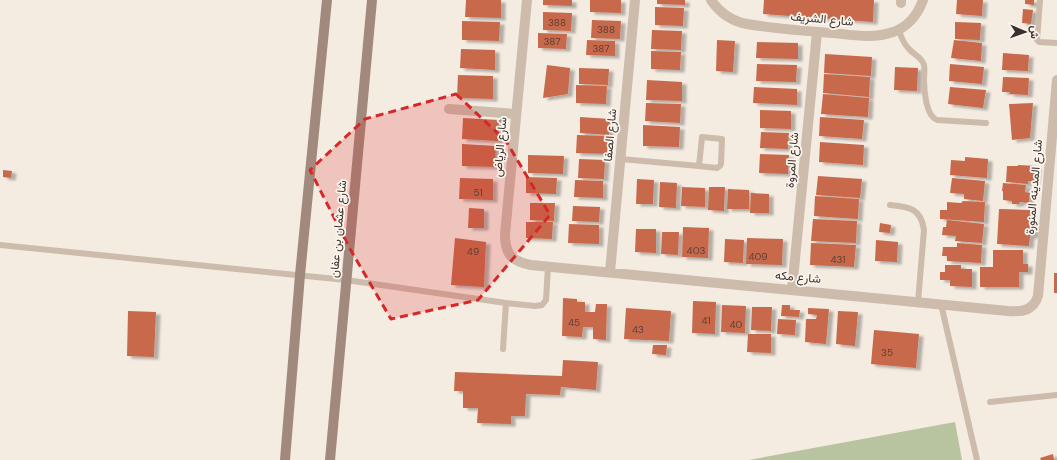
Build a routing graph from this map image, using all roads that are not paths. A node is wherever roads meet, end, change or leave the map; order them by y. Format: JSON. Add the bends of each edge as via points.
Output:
{"nodes":[{"id":1,"x":327,"y":0,"type":"edge"},
{"id":2,"x":372,"y":0,"type":"edge"},
{"id":3,"x":527,"y":0,"type":"edge"},
{"id":4,"x":635,"y":0,"type":"edge"},
{"id":5,"x":711,"y":0,"type":"edge"},
{"id":6,"x":923,"y":0,"type":"edge"},
{"id":7,"x":1040,"y":0,"type":"edge"},
{"id":8,"x":899,"y":30,"type":"junction"},
{"id":9,"x":817,"y":32,"type":"junction"},
{"id":10,"x":1057,"y":43,"type":"edge"},
{"id":11,"x":1057,"y":80,"type":"edge"},
{"id":12,"x":449,"y":109,"type":"dead end"},
{"id":13,"x":516,"y":114,"type":"junction"},
{"id":14,"x":986,"y":123,"type":"dead end"},
{"id":15,"x":620,"y":159,"type":"junction"},
{"id":16,"x":699,"y":166,"type":"junction"},
{"id":17,"x":890,"y":205,"type":"dead end"},
{"id":18,"x":0,"y":245,"type":"edge"},
{"id":19,"x":548,"y":266,"type":"junction"},
{"id":20,"x":610,"y":272,"type":"junction"},
{"id":21,"x":300,"y":275,"type":"junction"},
{"id":22,"x":346,"y":280,"type":"junction"},
{"id":23,"x":792,"y":290,"type":"junction"},
{"id":24,"x":1038,"y":296,"type":"joint"},
{"id":25,"x":918,"y":302,"type":"junction"},
{"id":26,"x":506,"y":303,"type":"junction"},
{"id":27,"x":941,"y":304,"type":"junction"},
{"id":28,"x":503,"y":349,"type":"dead end"},
{"id":29,"x":1057,"y":395,"type":"edge"},
{"id":30,"x":990,"y":402,"type":"dead end"},
{"id":31,"x":285,"y":460,"type":"edge"},
{"id":32,"x":330,"y":460,"type":"edge"},
{"id":33,"x":977,"y":460,"type":"edge"}],
"edges":[{"from":1,"to":21,"type":"main road"},
{"from":2,"to":22,"type":"main road","name":"شارع عثمان بن عفان"},
{"from":3,"to":13,"type":"street","name":"شارع الرياض"},
{"from":4,"to":15,"type":"street","name":"شارع الصفا"},
{"from":5,"to":9,"type":"street","name":"شارع الشريف","via":[[725,15],[742,23]]},
{"from":6,"to":8,"type":"street","name":"شارع الشريف","via":[[916,15]]},
{"from":7,"to":10,"type":"lane","via":[[1037,40]]},
{"from":8,"to":9,"type":"street","name":"شارع الشريف","via":[[874,36]]},
{"from":8,"to":14,"type":"lane","via":[[908,49],[924,62],[927,106],[932,117],[937,120]]},
{"from":9,"to":23,"type":"street","name":"شارع المروة"},
{"from":11,"to":24,"type":"street","name":"شارع المدينه المنورة"},
{"from":12,"to":13,"type":"street"},
{"from":13,"to":19,"type":"street","name":"شارع الرياض","via":[[505,234],[506,248],[514,259],[522,263]]},
{"from":15,"to":16,"type":"lane"},
{"from":15,"to":20,"type":"street","name":"شارع الصفا"},
{"from":16,"to":16,"type":"lane","via":[[720,166],[722,139],[702,137]]},
{"from":17,"to":25,"type":"lane","via":[[914,210],[923,223]]},
{"from":18,"to":21,"type":"lane"},
{"from":19,"to":20,"type":"street","name":"شارع مكه"},
{"from":19,"to":26,"type":"lane","via":[[546,300],[542,305]]},
{"from":20,"to":23,"type":"street","name":"شارع مكه"},
{"from":21,"to":22,"type":"lane"},
{"from":21,"to":31,"type":"main road"},
{"from":22,"to":26,"type":"lane"},
{"from":22,"to":32,"type":"main road","name":"شارع عثمان بن عفان"},
{"from":23,"to":25,"type":"street","name":"شارع مكه"},
{"from":24,"to":27,"type":"street","name":"شارع مكه","via":[[1029,309],[1022,311]]},
{"from":25,"to":27,"type":"street","name":"شارع مكه"},
{"from":26,"to":28,"type":"lane"},
{"from":27,"to":33,"type":"lane"},
{"from":29,"to":30,"type":"lane"}]}
